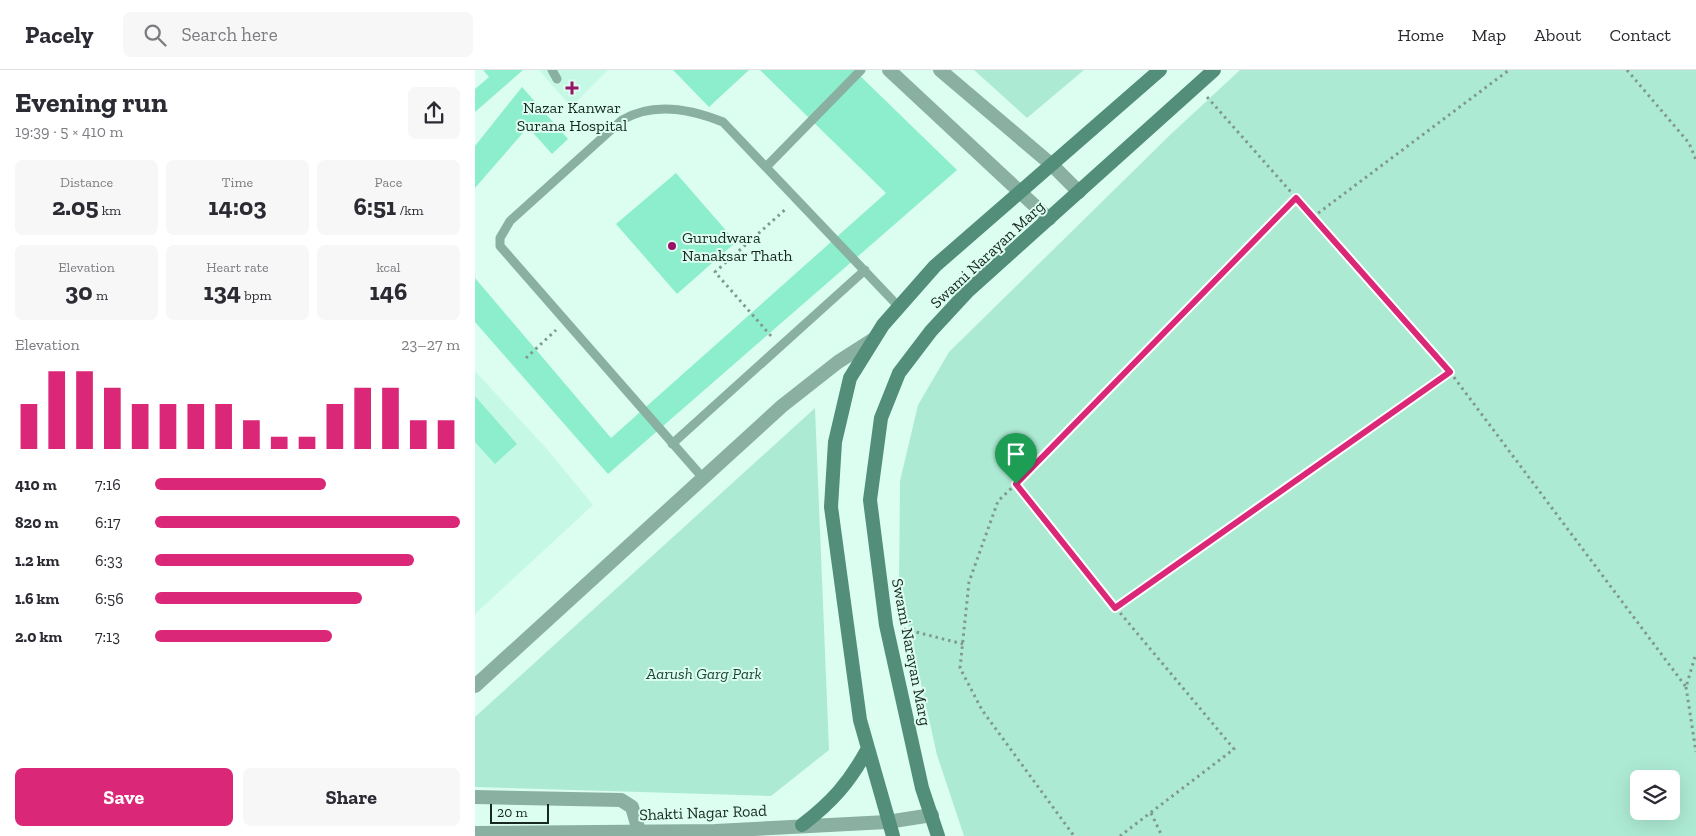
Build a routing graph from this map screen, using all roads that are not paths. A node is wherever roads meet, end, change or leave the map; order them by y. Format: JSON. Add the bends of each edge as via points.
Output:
{"nodes":[{"id":1,"x":551,"y":70,"type":"edge"},
{"id":2,"x":861,"y":70,"type":"edge"},
{"id":3,"x":889,"y":70,"type":"edge"},
{"id":4,"x":940,"y":70,"type":"edge"},
{"id":5,"x":1160,"y":70,"type":"edge"},
{"id":6,"x":1214,"y":70,"type":"edge"},
{"id":7,"x":557,"y":79,"type":"dead end"},
{"id":8,"x":1052,"y":165,"type":"junction"},
{"id":9,"x":766,"y":167,"type":"junction"},
{"id":10,"x":1079,"y":192,"type":"junction"},
{"id":11,"x":1019,"y":193,"type":"junction"},
{"id":12,"x":1049,"y":218,"type":"junction"},
{"id":13,"x":865,"y":270,"type":"junction"},
{"id":14,"x":899,"y":307,"type":"junction"},
{"id":15,"x":874,"y":339,"type":"junction"},
{"id":16,"x":672,"y":444,"type":"junction"},
{"id":17,"x":703,"y":478,"type":"junction"},
{"id":18,"x":475,"y":686,"type":"edge"},
{"id":19,"x":867,"y":750,"type":"junction"},
{"id":20,"x":475,"y":797,"type":"edge"},
{"id":21,"x":932,"y":815,"type":"junction"},
{"id":22,"x":887,"y":822,"type":"junction"},
{"id":23,"x":802,"y":825,"type":"junction"},
{"id":24,"x":639,"y":832,"type":"junction"},
{"id":25,"x":475,"y":833,"type":"edge"},
{"id":26,"x":893,"y":836,"type":"edge"},
{"id":27,"x":939,"y":836,"type":"edge"}],
"edges":[{"from":1,"to":7,"type":"lane"},
{"from":2,"to":9,"type":"lane"},
{"from":3,"to":11,"type":"street"},
{"from":4,"to":8,"type":"street"},
{"from":5,"to":8,"type":"main road","name":"Swami Narayan Marg"},
{"from":6,"to":10,"type":"main road","name":"Swami Narayan Marg"},
{"from":8,"to":10,"type":"street"},
{"from":8,"to":11,"type":"main road","name":"Swami Narayan Marg"},
{"from":9,"to":13,"type":"lane"},
{"from":9,"to":16,"type":"lane","via":[[723,122],[702,114],[653,108],[635,112],[509,221],[500,238],[503,252]]},
{"from":10,"to":12,"type":"main road","name":"Swami Narayan Marg"},
{"from":11,"to":12,"type":"street"},
{"from":11,"to":14,"type":"main road","name":"Swami Narayan Marg","via":[[935,266]]},
{"from":12,"to":21,"type":"main road","name":"Swami Narayan Marg","via":[[968,291],[931,331],[899,373],[881,418],[870,500],[886,625]]},
{"from":13,"to":14,"type":"lane"},
{"from":13,"to":16,"type":"lane"},
{"from":14,"to":15,"type":"main road","name":"Swami Narayan Marg"},
{"from":15,"to":17,"type":"street","via":[[837,362],[782,406]]},
{"from":15,"to":19,"type":"main road","name":"Swami Narayan Marg","via":[[850,378],[835,442],[831,507],[860,720]]},
{"from":16,"to":17,"type":"lane"},
{"from":17,"to":18,"type":"street"},
{"from":19,"to":22,"type":"main road","name":"Swami Narayan Marg"},
{"from":19,"to":23,"type":"main road","via":[[851,779],[829,805]]},
{"from":20,"to":24,"type":"street","via":[[621,800],[632,807]]},
{"from":21,"to":22,"type":"street","name":"Shakti Nagar Road"},
{"from":21,"to":27,"type":"main road","name":"Swami Narayan Marg"},
{"from":22,"to":23,"type":"street","name":"Shakti Nagar Road"},
{"from":22,"to":26,"type":"main road","name":"Swami Narayan Marg"},
{"from":23,"to":24,"type":"street","name":"Shakti Nagar Road"},
{"from":24,"to":25,"type":"street","name":"Shakti Nagar Road"}]}
